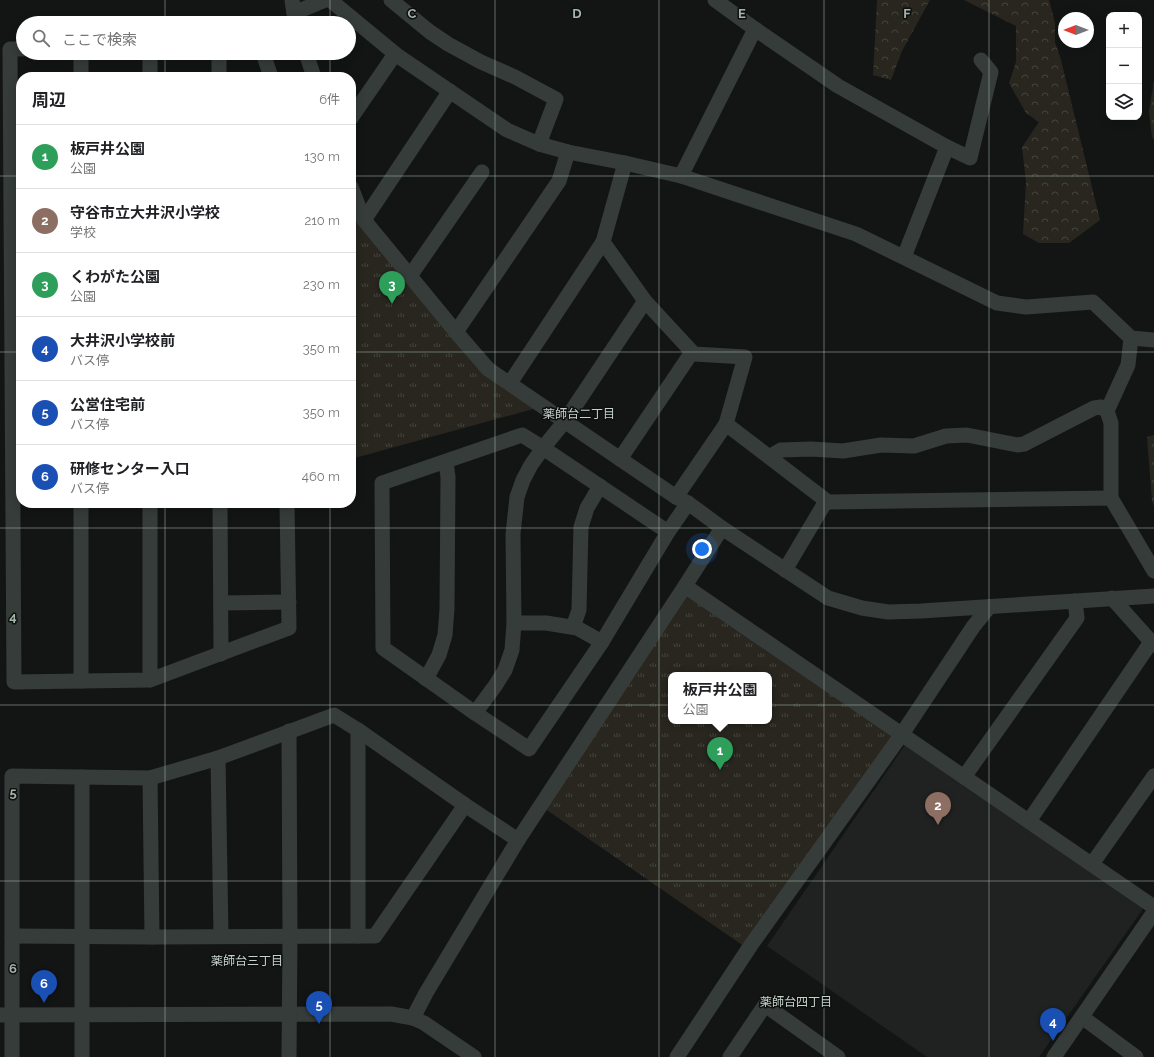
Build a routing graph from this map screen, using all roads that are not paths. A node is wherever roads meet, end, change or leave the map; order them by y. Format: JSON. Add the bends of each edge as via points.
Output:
{"nodes":[{"id":1,"x":325,"y":0,"type":"edge"},
{"id":2,"x":330,"y":0,"type":"edge"},
{"id":3,"x":391,"y":0,"type":"edge"},
{"id":4,"x":715,"y":0,"type":"edge"},
{"id":5,"x":294,"y":12,"type":"edge"},
{"id":6,"x":349,"y":16,"type":"edge"},
{"id":7,"x":356,"y":22,"type":"edge"},
{"id":8,"x":755,"y":29,"type":"junction"},
{"id":9,"x":16,"y":49,"type":"edge"},
{"id":10,"x":395,"y":54,"type":"junction"},
{"id":11,"x":81,"y":60,"type":"edge"},
{"id":12,"x":150,"y":60,"type":"edge"},
{"id":13,"x":219,"y":60,"type":"edge"},
{"id":14,"x":265,"y":60,"type":"edge"},
{"id":15,"x":308,"y":60,"type":"edge"},
{"id":16,"x":981,"y":60,"type":"dead end"},
{"id":17,"x":81,"y":72,"type":"edge"},
{"id":18,"x":150,"y":72,"type":"edge"},
{"id":19,"x":219,"y":72,"type":"edge"},
{"id":20,"x":269,"y":72,"type":"edge"},
{"id":21,"x":312,"y":72,"type":"edge"},
{"id":22,"x":450,"y":91,"type":"junction"},
{"id":23,"x":356,"y":111,"type":"edge"},
{"id":24,"x":538,"y":144,"type":"junction"},
{"id":25,"x":947,"y":147,"type":"junction"},
{"id":26,"x":568,"y":152,"type":"junction"},
{"id":27,"x":625,"y":162,"type":"junction"},
{"id":28,"x":482,"y":172,"type":"dead end"},
{"id":29,"x":681,"y":176,"type":"junction"},
{"id":30,"x":356,"y":200,"type":"edge"},
{"id":31,"x":364,"y":220,"type":"junction"},
{"id":32,"x":603,"y":242,"type":"junction"},
{"id":33,"x":904,"y":257,"type":"junction"},
{"id":34,"x":11,"y":266,"type":"edge"},
{"id":35,"x":410,"y":276,"type":"junction"},
{"id":36,"x":645,"y":301,"type":"junction"},
{"id":37,"x":456,"y":332,"type":"junction"},
{"id":38,"x":1131,"y":338,"type":"junction"},
{"id":39,"x":1154,"y":340,"type":"edge"},
{"id":40,"x":692,"y":352,"type":"junction"},
{"id":41,"x":510,"y":383,"type":"junction"},
{"id":42,"x":1107,"y":411,"type":"junction"},
{"id":43,"x":565,"y":421,"type":"junction"},
{"id":44,"x":726,"y":424,"type":"junction"},
{"id":45,"x":543,"y":448,"type":"junction"},
{"id":46,"x":769,"y":457,"type":"junction"},
{"id":47,"x":620,"y":459,"type":"junction"},
{"id":48,"x":446,"y":462,"type":"junction"},
{"id":49,"x":600,"y":486,"type":"junction"},
{"id":50,"x":11,"y":492,"type":"edge"},
{"id":51,"x":1111,"y":498,"type":"junction"},
{"id":52,"x":682,"y":500,"type":"junction"},
{"id":53,"x":826,"y":501,"type":"junction"},
{"id":54,"x":81,"y":508,"type":"edge"},
{"id":55,"x":150,"y":508,"type":"edge"},
{"id":56,"x":220,"y":508,"type":"edge"},
{"id":57,"x":288,"y":508,"type":"edge"},
{"id":58,"x":722,"y":528,"type":"junction"},
{"id":59,"x":668,"y":532,"type":"junction"},
{"id":60,"x":785,"y":570,"type":"junction"},
{"id":61,"x":1154,"y":571,"type":"edge"},
{"id":62,"x":686,"y":586,"type":"junction"},
{"id":63,"x":1154,"y":596,"type":"edge"},
{"id":64,"x":1112,"y":598,"type":"junction"},
{"id":65,"x":1075,"y":601,"type":"junction"},
{"id":66,"x":288,"y":602,"type":"junction"},
{"id":67,"x":220,"y":603,"type":"junction"},
{"id":68,"x":989,"y":607,"type":"junction"},
{"id":69,"x":514,"y":623,"type":"junction"},
{"id":70,"x":573,"y":627,"type":"junction"},
{"id":71,"x":602,"y":642,"type":"junction"},
{"id":72,"x":1152,"y":644,"type":"edge"},
{"id":73,"x":221,"y":654,"type":"junction"},
{"id":74,"x":426,"y":678,"type":"junction"},
{"id":75,"x":150,"y":680,"type":"junction"},
{"id":76,"x":81,"y":681,"type":"junction"},
{"id":77,"x":475,"y":713,"type":"junction"},
{"id":78,"x":358,"y":730,"type":"junction"},
{"id":79,"x":289,"y":731,"type":"junction"},
{"id":80,"x":902,"y":734,"type":"junction"},
{"id":81,"x":218,"y":758,"type":"junction"},
{"id":82,"x":1154,"y":776,"type":"edge"},
{"id":83,"x":82,"y":777,"type":"junction"},
{"id":84,"x":964,"y":777,"type":"junction"},
{"id":85,"x":150,"y":778,"type":"junction"},
{"id":86,"x":465,"y":805,"type":"junction"},
{"id":87,"x":1029,"y":821,"type":"junction"},
{"id":88,"x":518,"y":840,"type":"junction"},
{"id":89,"x":1092,"y":864,"type":"junction"},
{"id":90,"x":1154,"y":907,"type":"edge"},
{"id":91,"x":1154,"y":912,"type":"edge"},
{"id":92,"x":12,"y":936,"type":"junction"},
{"id":93,"x":82,"y":936,"type":"junction"},
{"id":94,"x":221,"y":936,"type":"junction"},
{"id":95,"x":290,"y":936,"type":"junction"},
{"id":96,"x":358,"y":936,"type":"junction"},
{"id":97,"x":152,"y":937,"type":"junction"},
{"id":98,"x":6,"y":1015,"type":"edge"},
{"id":99,"x":82,"y":1015,"type":"junction"},
{"id":100,"x":289,"y":1015,"type":"junction"},
{"id":101,"x":1082,"y":1016,"type":"junction"},
{"id":102,"x":413,"y":1018,"type":"junction"},
{"id":103,"x":12,"y":1057,"type":"edge"},
{"id":104,"x":82,"y":1057,"type":"edge"},
{"id":105,"x":289,"y":1057,"type":"edge"},
{"id":106,"x":474,"y":1057,"type":"edge"},
{"id":107,"x":677,"y":1057,"type":"edge"},
{"id":108,"x":730,"y":1057,"type":"edge"},
{"id":109,"x":838,"y":1057,"type":"edge"},
{"id":110,"x":1054,"y":1057,"type":"edge"},
{"id":111,"x":1136,"y":1057,"type":"edge"}],
"edges":[{"from":1,"to":5,"type":"street"},
{"from":2,"to":6,"type":"street"},
{"from":3,"to":24,"type":"street","via":[[448,44],[556,99]]},
{"from":4,"to":8,"type":"street"},
{"from":7,"to":10,"type":"street"},
{"from":8,"to":25,"type":"street","via":[[838,86]]},
{"from":8,"to":29,"type":"street"},
{"from":9,"to":34,"type":"street","via":[[10,49]]},
{"from":10,"to":22,"type":"street"},
{"from":10,"to":23,"type":"street"},
{"from":11,"to":17,"type":"street"},
{"from":12,"to":18,"type":"street"},
{"from":13,"to":19,"type":"street"},
{"from":14,"to":20,"type":"street"},
{"from":15,"to":21,"type":"street"},
{"from":16,"to":25,"type":"street","via":[[991,72],[970,158]]},
{"from":22,"to":24,"type":"street","via":[[507,130]]},
{"from":22,"to":31,"type":"street"},
{"from":24,"to":26,"type":"street"},
{"from":25,"to":33,"type":"street"},
{"from":26,"to":27,"type":"street"},
{"from":26,"to":37,"type":"street","via":[[559,181]]},
{"from":27,"to":29,"type":"street"},
{"from":27,"to":32,"type":"street"},
{"from":28,"to":35,"type":"street"},
{"from":29,"to":33,"type":"street","via":[[856,234]]},
{"from":30,"to":31,"type":"street"},
{"from":31,"to":35,"type":"street"},
{"from":32,"to":36,"type":"street"},
{"from":32,"to":41,"type":"street"},
{"from":33,"to":38,"type":"street","via":[[997,303],[1026,307],[1093,302]]},
{"from":34,"to":50,"type":"street"},
{"from":35,"to":37,"type":"street"},
{"from":36,"to":40,"type":"street"},
{"from":36,"to":43,"type":"street"},
{"from":37,"to":41,"type":"street","via":[[488,369]]},
{"from":38,"to":39,"type":"street"},
{"from":38,"to":42,"type":"street","via":[[1128,364]]},
{"from":40,"to":44,"type":"street","via":[[745,357]]},
{"from":40,"to":47,"type":"street"},
{"from":41,"to":43,"type":"street"},
{"from":42,"to":46,"type":"street","via":[[1101,407],[1094,408],[1024,444],[1017,445],[967,435],[946,436],[914,446],[880,445],[843,451],[781,450]]},
{"from":42,"to":51,"type":"street","via":[[1111,423]]},
{"from":43,"to":45,"type":"street"},
{"from":43,"to":47,"type":"street"},
{"from":44,"to":46,"type":"street"},
{"from":44,"to":52,"type":"street"},
{"from":45,"to":48,"type":"street","via":[[522,435]]},
{"from":45,"to":49,"type":"street"},
{"from":45,"to":69,"type":"street","via":[[531,465],[516,497],[513,534]]},
{"from":46,"to":53,"type":"street"},
{"from":47,"to":52,"type":"street"},
{"from":48,"to":74,"type":"street","via":[[448,485],[445,635],[439,655]]},
{"from":48,"to":74,"type":"street","via":[[382,483],[383,648]]},
{"from":49,"to":59,"type":"street"},
{"from":49,"to":70,"type":"street","via":[[587,508],[581,527],[579,610]]},
{"from":50,"to":76,"type":"street","via":[[14,682]]},
{"from":51,"to":53,"type":"street"},
{"from":51,"to":61,"type":"street"},
{"from":52,"to":58,"type":"street"},
{"from":52,"to":59,"type":"street"},
{"from":53,"to":60,"type":"street"},
{"from":54,"to":76,"type":"street"},
{"from":55,"to":75,"type":"street"},
{"from":56,"to":67,"type":"street"},
{"from":57,"to":66,"type":"street"},
{"from":58,"to":60,"type":"street"},
{"from":58,"to":62,"type":"street"},
{"from":59,"to":71,"type":"street"},
{"from":60,"to":68,"type":"street","via":[[828,598],[862,608],[888,612]]},
{"from":62,"to":80,"type":"street"},
{"from":62,"to":88,"type":"street"},
{"from":63,"to":64,"type":"street"},
{"from":64,"to":65,"type":"street"},
{"from":64,"to":72,"type":"street"},
{"from":65,"to":68,"type":"street"},
{"from":65,"to":84,"type":"street","via":[[1077,618]]},
{"from":66,"to":67,"type":"street"},
{"from":66,"to":73,"type":"street","via":[[289,628]]},
{"from":67,"to":73,"type":"street"},
{"from":68,"to":80,"type":"street"},
{"from":69,"to":70,"type":"street","via":[[546,623]]},
{"from":69,"to":77,"type":"street","via":[[512,650],[505,670]]},
{"from":70,"to":71,"type":"street"},
{"from":71,"to":77,"type":"street","via":[[529,749]]},
{"from":72,"to":87,"type":"street"},
{"from":73,"to":75,"type":"street"},
{"from":74,"to":77,"type":"street"},
{"from":75,"to":76,"type":"street"},
{"from":78,"to":79,"type":"street","via":[[334,715]]},
{"from":78,"to":86,"type":"street"},
{"from":78,"to":96,"type":"street"},
{"from":79,"to":81,"type":"street"},
{"from":79,"to":95,"type":"street"},
{"from":80,"to":84,"type":"street"},
{"from":80,"to":107,"type":"street","via":[[751,946]]},
{"from":81,"to":85,"type":"street"},
{"from":81,"to":94,"type":"street"},
{"from":82,"to":89,"type":"street"},
{"from":83,"to":85,"type":"street"},
{"from":83,"to":92,"type":"street","via":[[12,776]]},
{"from":83,"to":93,"type":"street"},
{"from":84,"to":87,"type":"street"},
{"from":85,"to":97,"type":"street"},
{"from":86,"to":88,"type":"street"},
{"from":86,"to":96,"type":"street","via":[[375,936]]},
{"from":87,"to":89,"type":"street"},
{"from":88,"to":102,"type":"street"},
{"from":89,"to":90,"type":"street"},
{"from":91,"to":101,"type":"street"},
{"from":92,"to":93,"type":"street"},
{"from":92,"to":98,"type":"street"},
{"from":93,"to":97,"type":"street"},
{"from":93,"to":99,"type":"street"},
{"from":94,"to":95,"type":"street"},
{"from":94,"to":97,"type":"street"},
{"from":95,"to":96,"type":"street"},
{"from":95,"to":100,"type":"street"},
{"from":98,"to":99,"type":"street"},
{"from":98,"to":103,"type":"street"},
{"from":99,"to":100,"type":"street"},
{"from":99,"to":104,"type":"street"},
{"from":100,"to":102,"type":"street","via":[[391,1014]]},
{"from":100,"to":105,"type":"street"},
{"from":101,"to":110,"type":"street"},
{"from":101,"to":111,"type":"street"},
{"from":102,"to":106,"type":"street"},
{"from":108,"to":109,"type":"street","via":[[765,1005]]}]}
